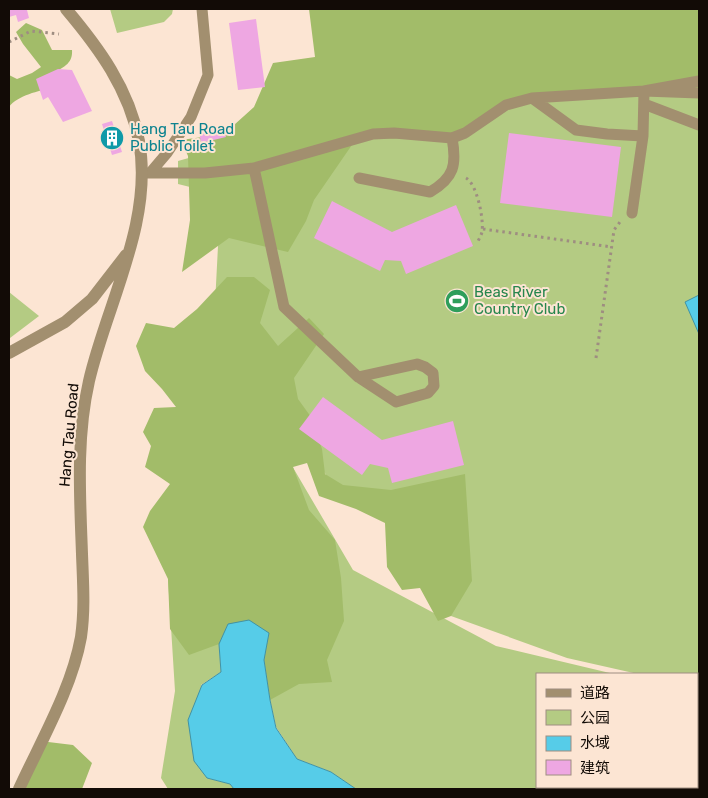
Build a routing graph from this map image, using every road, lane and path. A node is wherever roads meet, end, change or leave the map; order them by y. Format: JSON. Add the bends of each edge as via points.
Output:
{"nodes":[{"id":1,"x":66,"y":9,"type":"edge"},
{"id":2,"x":202,"y":9,"type":"edge"},
{"id":3,"x":59,"y":34,"type":"dead end"},
{"id":4,"x":9,"y":42,"type":"edge"},
{"id":5,"x":699,"y":81,"type":"edge"},
{"id":6,"x":644,"y":91,"type":"junction"},
{"id":7,"x":699,"y":93,"type":"edge"},
{"id":8,"x":532,"y":98,"type":"junction"},
{"id":9,"x":644,"y":104,"type":"junction"},
{"id":10,"x":699,"y":125,"type":"edge"},
{"id":11,"x":643,"y":136,"type":"junction"},
{"id":12,"x":452,"y":138,"type":"junction"},
{"id":13,"x":254,"y":168,"type":"junction"},
{"id":14,"x":452,"y":170,"type":"junction"},
{"id":15,"x":145,"y":173,"type":"junction"},
{"id":16,"x":359,"y":178,"type":"dead end"},
{"id":17,"x":632,"y":212,"type":"joint"},
{"id":18,"x":483,"y":229,"type":"junction"},
{"id":19,"x":478,"y":243,"type":"dead end"},
{"id":20,"x":612,"y":247,"type":"junction"},
{"id":21,"x":129,"y":252,"type":"junction"},
{"id":22,"x":9,"y":353,"type":"edge"},
{"id":23,"x":596,"y":358,"type":"dead end"},
{"id":24,"x":358,"y":377,"type":"junction"},
{"id":25,"x":19,"y":789,"type":"edge"}],
"edges":[{"from":1,"to":15,"type":"street","name":"Hang Tau Road","via":[[94,43],[122,90],[131,111]]},
{"from":2,"to":15,"type":"lane","via":[[208,75],[191,117],[167,153]]},
{"from":3,"to":4,"type":"path","via":[[31,31]]},
{"from":5,"to":6,"type":"lane"},
{"from":6,"to":7,"type":"lane"},
{"from":6,"to":8,"type":"lane"},
{"from":6,"to":9,"type":"lane"},
{"from":8,"to":11,"type":"lane","via":[[576,130]]},
{"from":8,"to":12,"type":"lane","via":[[506,106]]},
{"from":9,"to":10,"type":"lane"},
{"from":9,"to":11,"type":"lane"},
{"from":11,"to":17,"type":"lane"},
{"from":12,"to":13,"type":"lane","via":[[373,134]]},
{"from":12,"to":14,"type":"lane","via":[[456,156]]},
{"from":13,"to":15,"type":"lane","via":[[205,173]]},
{"from":13,"to":24,"type":"lane","via":[[284,307]]},
{"from":14,"to":16,"type":"lane","via":[[444,184],[430,192]]},
{"from":14,"to":18,"type":"path","via":[[474,186]]},
{"from":15,"to":21,"type":"street","name":"Hang Tau Road"},
{"from":17,"to":20,"type":"path","via":[[614,230]]},
{"from":18,"to":19,"type":"path"},
{"from":18,"to":20,"type":"path"},
{"from":20,"to":23,"type":"path"},
{"from":21,"to":22,"type":"street","via":[[92,298],[66,322]]},
{"from":21,"to":25,"type":"street","name":"Hang Tau Road","via":[[94,364],[85,407],[80,480],[81,636],[69,680]]},
{"from":24,"to":24,"type":"lane","via":[[396,402],[428,393],[434,386],[433,373],[417,364]]}]}
